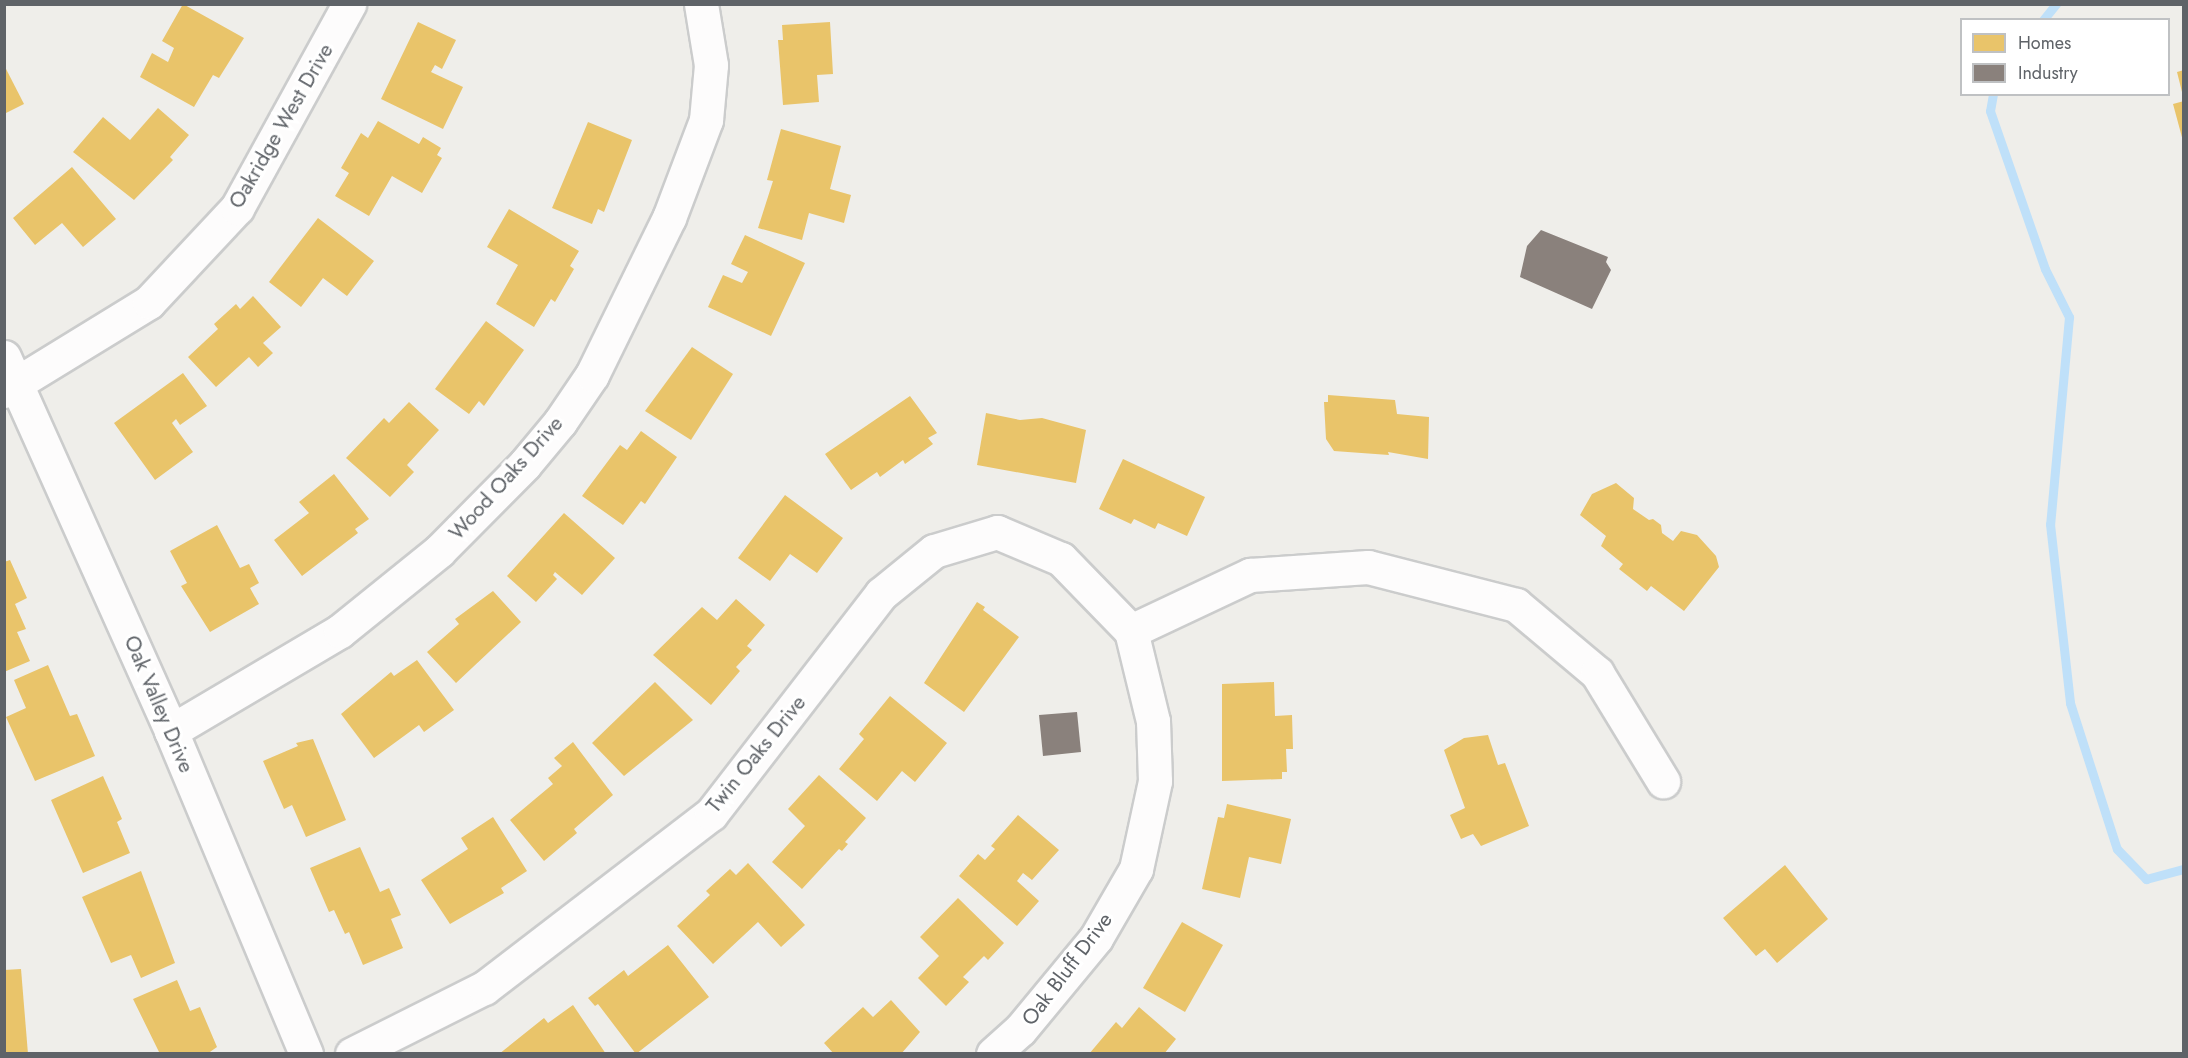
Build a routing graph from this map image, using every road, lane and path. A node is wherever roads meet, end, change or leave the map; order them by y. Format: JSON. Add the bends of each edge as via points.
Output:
{"nodes":[{"id":1,"x":349,"y":4,"type":"edge"},
{"id":2,"x":701,"y":4,"type":"edge"},
{"id":3,"x":9,"y":378,"type":"edge"},
{"id":4,"x":1131,"y":632,"type":"junction"},
{"id":5,"x":171,"y":731,"type":"junction"},
{"id":6,"x":1663,"y":781,"type":"dead end"},
{"id":7,"x":306,"y":1053,"type":"edge"},
{"id":8,"x":352,"y":1053,"type":"edge"},
{"id":9,"x":993,"y":1053,"type":"edge"}],
"edges":[{"from":1,"to":3,"type":"street","name":"Oakridge West Drive","via":[[237,208],[149,302]]},
{"from":2,"to":5,"type":"street","name":"Wood Oaks Drive","via":[[711,65],[706,120],[659,238],[592,375],[560,422],[525,464],[439,551],[340,631]]},
{"from":3,"to":5,"type":"street","name":"Oak Valley Drive"},
{"from":4,"to":6,"type":"street","via":[[1250,575],[1274,573],[1368,567],[1516,605],[1597,673]]},
{"from":4,"to":8,"type":"street","name":"Twin Oaks Drive","via":[[1061,559],[997,532],[934,551],[881,594],[711,813],[484,988]]},
{"from":4,"to":9,"type":"street","name":"Oak Bluff Drive","via":[[1153,721],[1155,781],[1136,869],[1096,938],[1020,1030]]},
{"from":5,"to":7,"type":"street","name":"Oak Valley Drive"}]}
